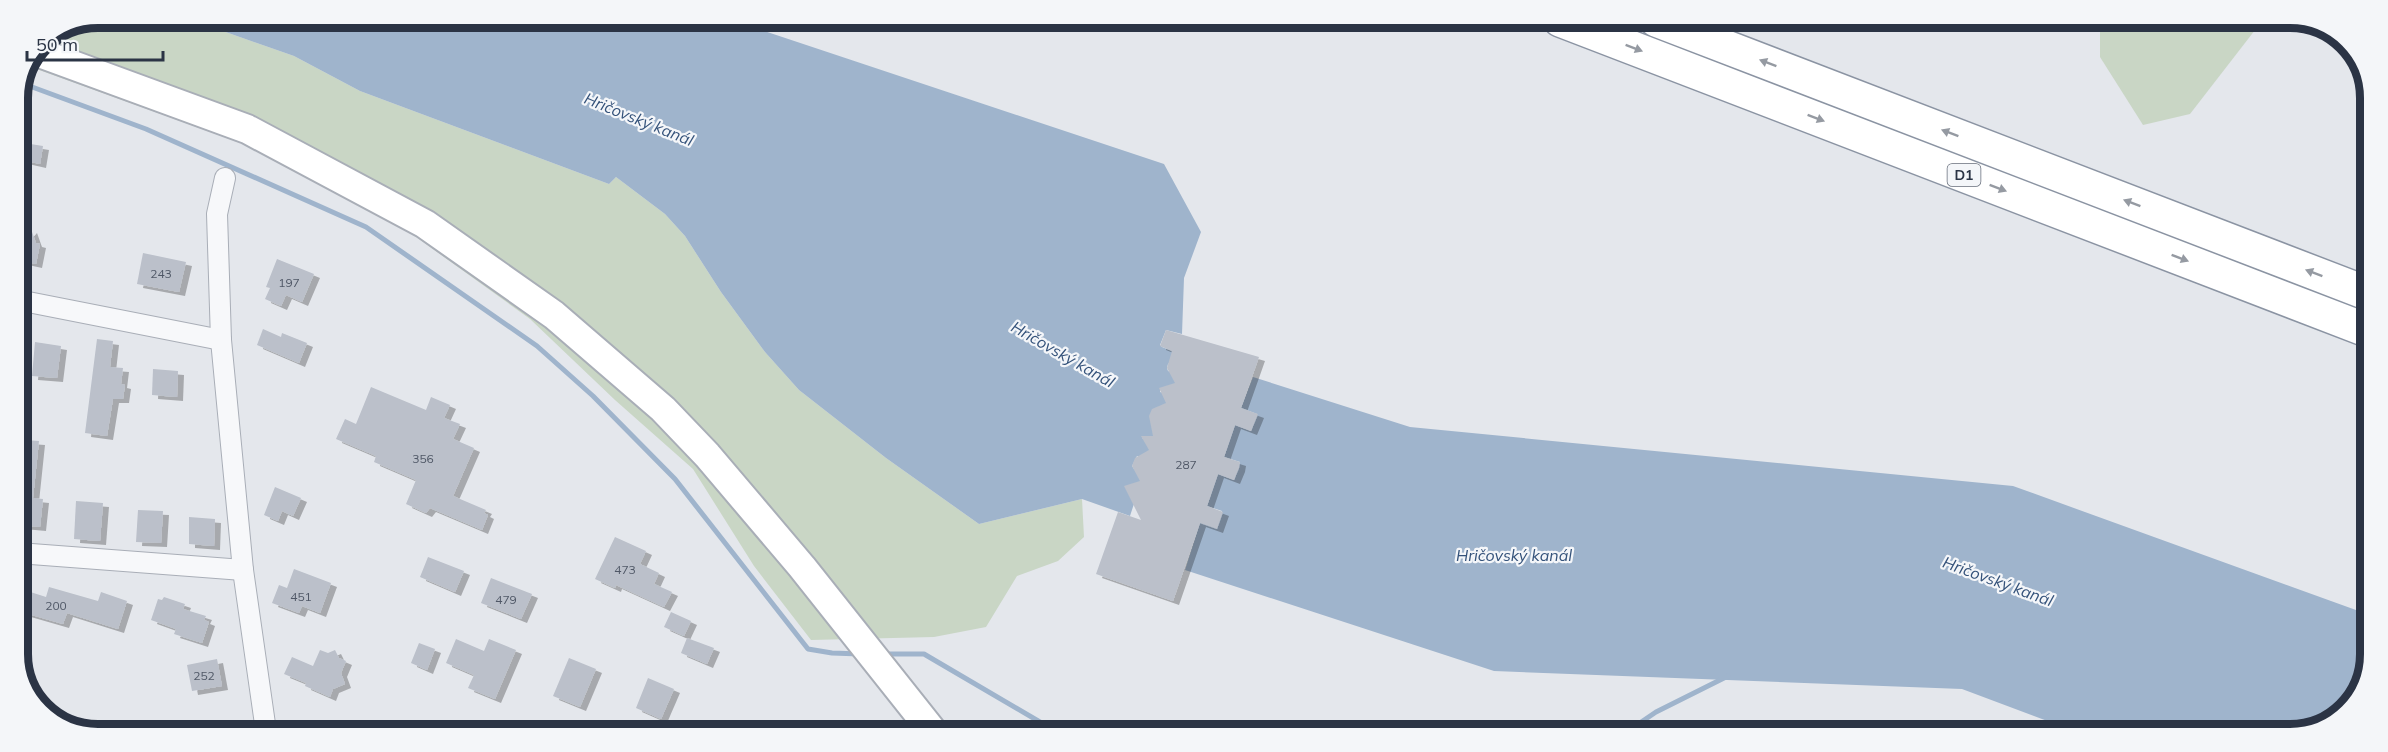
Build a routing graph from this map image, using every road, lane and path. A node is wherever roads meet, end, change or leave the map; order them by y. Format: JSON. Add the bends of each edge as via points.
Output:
{"nodes":[{"id":1,"x":1583,"y":29,"type":"edge"},
{"id":2,"x":1679,"y":29,"type":"edge"},
{"id":3,"x":44,"y":55,"type":"edge"},
{"id":4,"x":225,"y":178,"type":"dead end"},
{"id":5,"x":2359,"y":290,"type":"edge"},
{"id":6,"x":29,"y":302,"type":"edge"},
{"id":7,"x":2359,"y":327,"type":"edge"},
{"id":8,"x":221,"y":340,"type":"junction"},
{"id":9,"x":29,"y":553,"type":"edge"},
{"id":10,"x":243,"y":570,"type":"junction"},
{"id":11,"x":265,"y":724,"type":"edge"},
{"id":12,"x":927,"y":724,"type":"edge"}],
"edges":[{"from":1,"to":7,"type":"highway","number":"D1","one_way":true},
{"from":5,"to":2,"type":"highway","number":"D1","one_way":true},
{"from":3,"to":12,"type":"main road","via":[[247,129],[425,224],[554,315],[663,409],[707,455]]},
{"from":4,"to":8,"type":"street","via":[[217,214]]},
{"from":6,"to":8,"type":"street"},
{"from":8,"to":10,"type":"street"},
{"from":9,"to":10,"type":"street"},
{"from":10,"to":11,"type":"street"}]}
